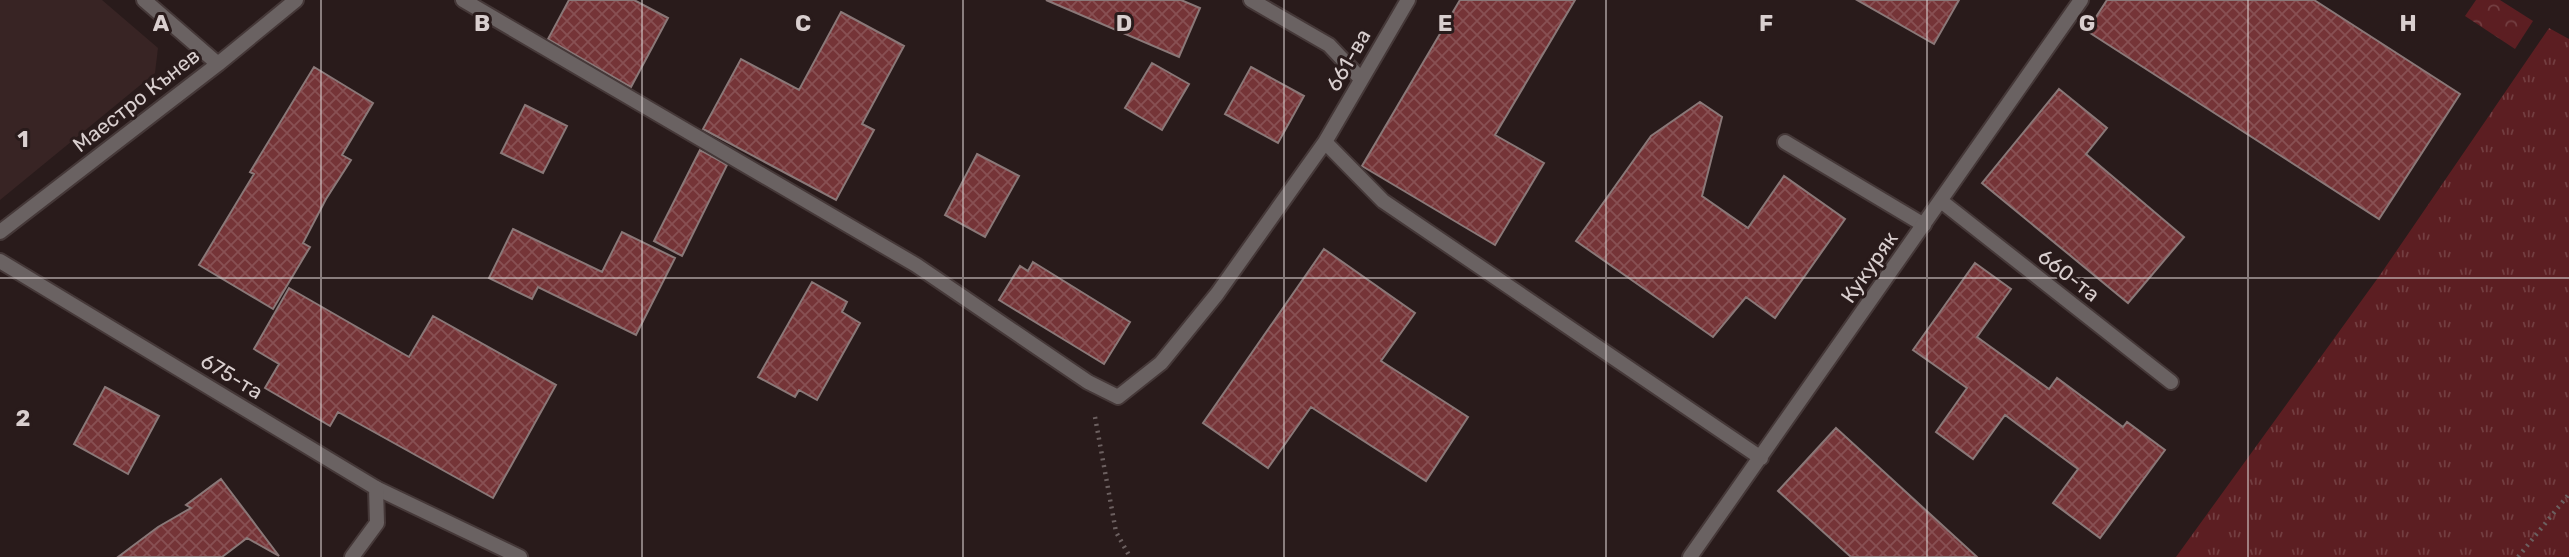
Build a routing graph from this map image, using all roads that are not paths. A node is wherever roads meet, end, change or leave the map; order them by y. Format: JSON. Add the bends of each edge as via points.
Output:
{"nodes":[{"id":1,"x":144,"y":0,"type":"edge"},
{"id":2,"x":296,"y":0,"type":"edge"},
{"id":3,"x":463,"y":0,"type":"edge"},
{"id":4,"x":1251,"y":0,"type":"edge"},
{"id":5,"x":1408,"y":0,"type":"edge"},
{"id":6,"x":2081,"y":0,"type":"edge"},
{"id":7,"x":218,"y":64,"type":"junction"},
{"id":8,"x":1361,"y":79,"type":"junction"},
{"id":9,"x":1325,"y":142,"type":"junction"},
{"id":10,"x":1785,"y":142,"type":"dead end"},
{"id":11,"x":1941,"y":201,"type":"junction"},
{"id":12,"x":1924,"y":225,"type":"junction"},
{"id":13,"x":0,"y":232,"type":"edge"},
{"id":14,"x":0,"y":261,"type":"edge"},
{"id":15,"x":2171,"y":382,"type":"dead end"},
{"id":16,"x":1761,"y":458,"type":"junction"},
{"id":17,"x":376,"y":488,"type":"junction"},
{"id":18,"x":352,"y":557,"type":"edge"},
{"id":19,"x":520,"y":557,"type":"edge"},
{"id":20,"x":1690,"y":557,"type":"edge"}],
"edges":[{"from":1,"to":7,"type":"street"},
{"from":2,"to":7,"type":"street","name":"Маестро Кънев"},
{"from":3,"to":9,"type":"street","name":"661-ва","via":[[916,265],[1087,382],[1118,397],[1161,363],[1217,294]]},
{"from":4,"to":8,"type":"street","via":[[1329,45]]},
{"from":5,"to":8,"type":"street","name":"661-ва"},
{"from":6,"to":11,"type":"street","name":"Кукуряк"},
{"from":7,"to":13,"type":"street","name":"Маестро Кънев"},
{"from":8,"to":9,"type":"street","name":"661-ва"},
{"from":9,"to":16,"type":"street","via":[[1382,201]]},
{"from":10,"to":12,"type":"street"},
{"from":11,"to":12,"type":"street","name":"Кукуряк"},
{"from":11,"to":15,"type":"street","name":"660-та"},
{"from":12,"to":16,"type":"street","name":"Кукуряк"},
{"from":14,"to":17,"type":"street","name":"675-та"},
{"from":16,"to":20,"type":"street","name":"Кукуряк"},
{"from":17,"to":18,"type":"street","via":[[377,523]]},
{"from":17,"to":19,"type":"street","name":"675-та"}]}
